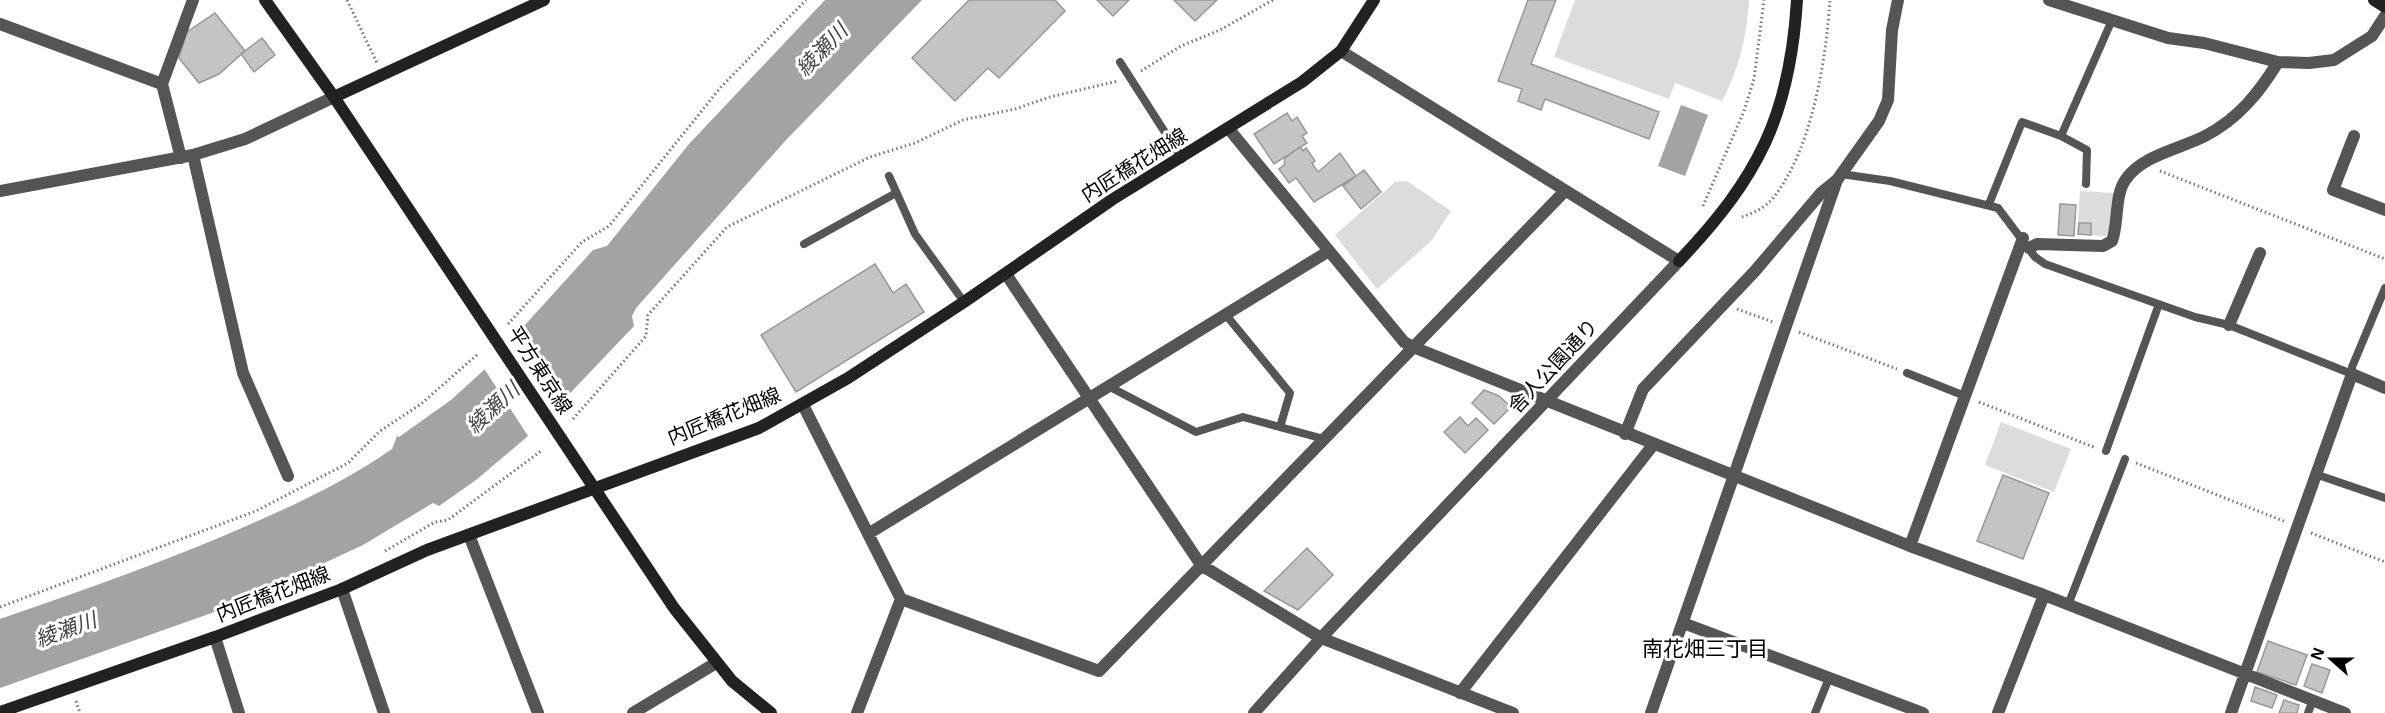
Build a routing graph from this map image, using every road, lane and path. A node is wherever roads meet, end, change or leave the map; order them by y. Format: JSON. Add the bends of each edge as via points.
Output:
{"nodes":[{"id":1,"x":193,"y":0,"type":"edge"},
{"id":2,"x":265,"y":0,"type":"edge"},
{"id":3,"x":347,"y":0,"type":"edge"},
{"id":4,"x":544,"y":0,"type":"edge"},
{"id":5,"x":806,"y":0,"type":"edge"},
{"id":6,"x":1374,"y":0,"type":"edge"},
{"id":7,"x":1764,"y":0,"type":"edge"},
{"id":8,"x":1797,"y":0,"type":"edge"},
{"id":9,"x":1830,"y":0,"type":"edge"},
{"id":10,"x":1898,"y":0,"type":"edge"},
{"id":11,"x":2049,"y":0,"type":"edge"},
{"id":12,"x":2374,"y":0,"type":"edge"},
{"id":13,"x":2385,"y":7,"type":"edge"},
{"id":14,"x":2385,"y":16,"type":"edge"},
{"id":15,"x":2112,"y":21,"type":"junction"},
{"id":16,"x":0,"y":24,"type":"edge"},
{"id":17,"x":1341,"y":51,"type":"junction"},
{"id":18,"x":1120,"y":62,"type":"dead end"},
{"id":19,"x":2278,"y":62,"type":"junction"},
{"id":20,"x":383,"y":74,"type":"junction"},
{"id":21,"x":162,"y":84,"type":"junction"},
{"id":22,"x":334,"y":97,"type":"junction"},
{"id":23,"x":1228,"y":128,"type":"junction"},
{"id":24,"x":2061,"y":136,"type":"junction"},
{"id":25,"x":2354,"y":136,"type":"dead end"},
{"id":26,"x":187,"y":157,"type":"junction"},
{"id":27,"x":1182,"y":159,"type":"junction"},
{"id":28,"x":2141,"y":164,"type":"junction"},
{"id":29,"x":889,"y":176,"type":"dead end"},
{"id":30,"x":1839,"y":177,"type":"junction"},
{"id":31,"x":2086,"y":184,"type":"dead end"},
{"id":32,"x":0,"y":191,"type":"edge"},
{"id":33,"x":1565,"y":191,"type":"junction"},
{"id":34,"x":896,"y":193,"type":"junction"},
{"id":35,"x":1989,"y":204,"type":"junction"},
{"id":36,"x":1703,"y":206,"type":"dead end"},
{"id":37,"x":2385,"y":210,"type":"edge"},
{"id":38,"x":1742,"y":217,"type":"dead end"},
{"id":39,"x":2026,"y":243,"type":"junction"},
{"id":40,"x":804,"y":244,"type":"dead end"},
{"id":41,"x":1329,"y":251,"type":"junction"},
{"id":42,"x":2260,"y":253,"type":"dead end"},
{"id":43,"x":2385,"y":259,"type":"edge"},
{"id":44,"x":1679,"y":261,"type":"junction"},
{"id":45,"x":1006,"y":274,"type":"junction"},
{"id":46,"x":2385,"y":288,"type":"edge"},
{"id":47,"x":964,"y":302,"type":"junction"},
{"id":48,"x":1723,"y":303,"type":"junction"},
{"id":49,"x":2159,"y":304,"type":"junction"},
{"id":50,"x":1226,"y":315,"type":"junction"},
{"id":51,"x":508,"y":324,"type":"dead end"},
{"id":52,"x":2229,"y":325,"type":"junction"},
{"id":53,"x":1786,"y":327,"type":"junction"},
{"id":54,"x":1413,"y":347,"type":"junction"},
{"id":55,"x":479,"y":353,"type":"dead end"},
{"id":56,"x":1907,"y":373,"type":"joint"},
{"id":57,"x":2352,"y":374,"type":"junction"},
{"id":58,"x":1110,"y":387,"type":"junction"},
{"id":59,"x":2385,"y":388,"type":"edge"},
{"id":60,"x":1965,"y":396,"type":"junction"},
{"id":61,"x":1089,"y":400,"type":"junction"},
{"id":62,"x":1546,"y":402,"type":"junction"},
{"id":63,"x":804,"y":405,"type":"junction"},
{"id":64,"x":1280,"y":427,"type":"junction"},
{"id":65,"x":1625,"y":434,"type":"junction"},
{"id":66,"x":1324,"y":439,"type":"junction"},
{"id":67,"x":1653,"y":445,"type":"junction"},
{"id":68,"x":541,"y":451,"type":"dead end"},
{"id":69,"x":2106,"y":451,"type":"joint"},
{"id":70,"x":2125,"y":459,"type":"joint"},
{"id":71,"x":2315,"y":474,"type":"junction"},
{"id":72,"x":288,"y":476,"type":"dead end"},
{"id":73,"x":1734,"y":476,"type":"junction"},
{"id":74,"x":595,"y":488,"type":"junction"},
{"id":75,"x":2385,"y":498,"type":"edge"},
{"id":76,"x":2296,"y":526,"type":"junction"},
{"id":77,"x":868,"y":534,"type":"junction"},
{"id":78,"x":469,"y":535,"type":"junction"},
{"id":79,"x":1910,"y":546,"type":"junction"},
{"id":80,"x":379,"y":555,"type":"dead end"},
{"id":81,"x":2385,"y":562,"type":"edge"},
{"id":82,"x":1201,"y":565,"type":"junction"},
{"id":83,"x":342,"y":589,"type":"junction"},
{"id":84,"x":2044,"y":595,"type":"junction"},
{"id":85,"x":901,"y":599,"type":"junction"},
{"id":86,"x":2068,"y":605,"type":"junction"},
{"id":87,"x":0,"y":607,"type":"edge"},
{"id":88,"x":1683,"y":622,"type":"junction"},
{"id":89,"x":214,"y":637,"type":"junction"},
{"id":90,"x":1321,"y":638,"type":"junction"},
{"id":91,"x":716,"y":663,"type":"junction"},
{"id":92,"x":2244,"y":675,"type":"junction"},
{"id":93,"x":1829,"y":678,"type":"junction"},
{"id":94,"x":1460,"y":693,"type":"junction"},
{"id":95,"x":2313,"y":700,"type":"junction"},
{"id":96,"x":0,"y":712,"type":"edge"},
{"id":97,"x":239,"y":713,"type":"edge"},
{"id":98,"x":384,"y":713,"type":"edge"},
{"id":99,"x":538,"y":713,"type":"edge"},
{"id":100,"x":633,"y":713,"type":"edge"},
{"id":101,"x":771,"y":713,"type":"edge"},
{"id":102,"x":857,"y":713,"type":"edge"},
{"id":103,"x":1254,"y":713,"type":"edge"},
{"id":104,"x":1513,"y":713,"type":"edge"},
{"id":105,"x":1651,"y":713,"type":"edge"},
{"id":106,"x":1815,"y":713,"type":"edge"},
{"id":107,"x":1923,"y":713,"type":"edge"},
{"id":108,"x":1998,"y":713,"type":"edge"},
{"id":109,"x":2231,"y":713,"type":"edge"},
{"id":110,"x":2308,"y":713,"type":"edge"},
{"id":111,"x":2345,"y":713,"type":"edge"}],
"edges":[{"from":1,"to":21,"type":"street"},
{"from":2,"to":22,"type":"main road","name":"平方東京線"},
{"from":3,"to":20,"type":"path"},
{"from":4,"to":20,"type":"main road"},
{"from":5,"to":51,"type":"path","via":[[721,87],[609,226],[582,242]]},
{"from":6,"to":17,"type":"main road","name":"内匠橋花畑線"},
{"from":7,"to":36,"type":"path","via":[[1754,79]]},
{"from":8,"to":44,"type":"main road","name":"舎人公園通り","via":[[1787,82],[1763,150],[1726,208]]},
{"from":9,"to":38,"type":"path","via":[[1821,78],[1799,148],[1774,197]]},
{"from":10,"to":30,"type":"street","via":[[1888,100],[1879,122]]},
{"from":11,"to":15,"type":"street"},
{"from":12,"to":13,"type":"main road"},
{"from":14,"to":19,"type":"street","via":[[2372,36],[2334,60]]},
{"from":15,"to":19,"type":"street","via":[[2168,38]]},
{"from":15,"to":24,"type":"lane"},
{"from":16,"to":21,"type":"street"},
{"from":17,"to":23,"type":"main road","name":"内匠橋花畑線","via":[[1302,82]]},
{"from":17,"to":33,"type":"street"},
{"from":18,"to":27,"type":"lane"},
{"from":19,"to":28,"type":"street","via":[[2259,94],[2227,123]]},
{"from":20,"to":22,"type":"main road"},
{"from":21,"to":26,"type":"street"},
{"from":22,"to":26,"type":"street","via":[[245,139]]},
{"from":22,"to":74,"type":"main road","name":"平方東京線"},
{"from":23,"to":27,"type":"main road","name":"内匠橋花畑線"},
{"from":23,"to":41,"type":"street"},
{"from":24,"to":31,"type":"lane","via":[[2087,150]]},
{"from":24,"to":35,"type":"lane","via":[[2022,122]]},
{"from":25,"to":37,"type":"street","via":[[2333,190]]},
{"from":26,"to":32,"type":"street"},
{"from":26,"to":72,"type":"street","via":[[243,373]]},
{"from":27,"to":45,"type":"main road","name":"内匠橋花畑線","via":[[1113,199]]},
{"from":28,"to":39,"type":"street","via":[[2121,188],[2112,241],[2103,246]]},
{"from":28,"to":43,"type":"path"},
{"from":29,"to":34,"type":"lane"},
{"from":30,"to":35,"type":"lane","via":[[1890,181]]},
{"from":30,"to":48,"type":"street","via":[[1821,192]]},
{"from":30,"to":53,"type":"street"},
{"from":33,"to":44,"type":"street"},
{"from":33,"to":54,"type":"street"},
{"from":34,"to":40,"type":"lane"},
{"from":34,"to":47,"type":"lane","via":[[915,234]]},
{"from":35,"to":39,"type":"lane","via":[[1998,208]]},
{"from":39,"to":49,"type":"lane","via":[[2045,264]]},
{"from":39,"to":60,"type":"street"},
{"from":41,"to":50,"type":"street"},
{"from":41,"to":54,"type":"street","via":[[1404,342]]},
{"from":42,"to":52,"type":"street"},
{"from":44,"to":62,"type":"street","name":"舎人公園通り"},
{"from":45,"to":47,"type":"main road","name":"内匠橋花畑線"},
{"from":45,"to":61,"type":"street"},
{"from":46,"to":57,"type":"lane"},
{"from":47,"to":63,"type":"main road","name":"内匠橋花畑線"},
{"from":48,"to":53,"type":"path"},
{"from":48,"to":65,"type":"street","via":[[1643,389]]},
{"from":49,"to":52,"type":"lane"},
{"from":49,"to":69,"type":"lane"},
{"from":50,"to":58,"type":"street"},
{"from":50,"to":64,"type":"lane","via":[[1290,393]]},
{"from":52,"to":57,"type":"lane"},
{"from":53,"to":56,"type":"path"},
{"from":53,"to":73,"type":"street"},
{"from":54,"to":62,"type":"street"},
{"from":54,"to":66,"type":"street"},
{"from":55,"to":87,"type":"path","via":[[421,404],[380,431],[348,463],[256,511]]},
{"from":56,"to":60,"type":"lane"},
{"from":57,"to":59,"type":"street"},
{"from":57,"to":71,"type":"street"},
{"from":58,"to":61,"type":"street"},
{"from":58,"to":64,"type":"lane","via":[[1196,432],[1243,417]]},
{"from":60,"to":69,"type":"path"},
{"from":60,"to":79,"type":"street"},
{"from":61,"to":77,"type":"street"},
{"from":61,"to":82,"type":"street"},
{"from":62,"to":65,"type":"street"},
{"from":62,"to":90,"type":"street","name":"舎人公園通り"},
{"from":63,"to":74,"type":"main road","name":"内匠橋花畑線","via":[[759,428]]},
{"from":63,"to":77,"type":"street"},
{"from":64,"to":66,"type":"lane"},
{"from":65,"to":67,"type":"street"},
{"from":66,"to":82,"type":"street"},
{"from":67,"to":73,"type":"street"},
{"from":67,"to":94,"type":"street"},
{"from":68,"to":80,"type":"path","via":[[448,520],[435,522]]},
{"from":70,"to":76,"type":"path"},
{"from":70,"to":86,"type":"lane"},
{"from":71,"to":75,"type":"lane"},
{"from":71,"to":76,"type":"street"},
{"from":73,"to":79,"type":"street"},
{"from":73,"to":88,"type":"street"},
{"from":74,"to":78,"type":"main road","name":"内匠橋花畑線"},
{"from":74,"to":91,"type":"main road","name":"平方東京線","via":[[674,608]]},
{"from":76,"to":81,"type":"path"},
{"from":76,"to":92,"type":"street"},
{"from":77,"to":85,"type":"street"},
{"from":78,"to":83,"type":"main road","name":"内匠橋花畑線","via":[[427,549]]},
{"from":78,"to":99,"type":"street"},
{"from":79,"to":84,"type":"street"},
{"from":82,"to":85,"type":"street","via":[[1099,671]]},
{"from":82,"to":90,"type":"street"},
{"from":83,"to":89,"type":"main road","name":"内匠橋花畑線"},
{"from":83,"to":98,"type":"street"},
{"from":84,"to":86,"type":"street"},
{"from":84,"to":108,"type":"street"},
{"from":85,"to":102,"type":"street"},
{"from":86,"to":92,"type":"street"},
{"from":88,"to":93,"type":"street"},
{"from":88,"to":105,"type":"street"},
{"from":89,"to":96,"type":"main road","name":"内匠橋花畑線"},
{"from":89,"to":97,"type":"street"},
{"from":90,"to":94,"type":"street"},
{"from":90,"to":103,"type":"street","name":"舎人公園通り"},
{"from":91,"to":100,"type":"street"},
{"from":91,"to":101,"type":"main road","name":"平方東京線"},
{"from":92,"to":95,"type":"street"},
{"from":92,"to":109,"type":"street"},
{"from":93,"to":106,"type":"lane"},
{"from":93,"to":107,"type":"street"},
{"from":94,"to":104,"type":"street"},
{"from":95,"to":110,"type":"lane"},
{"from":95,"to":111,"type":"street"}]}
